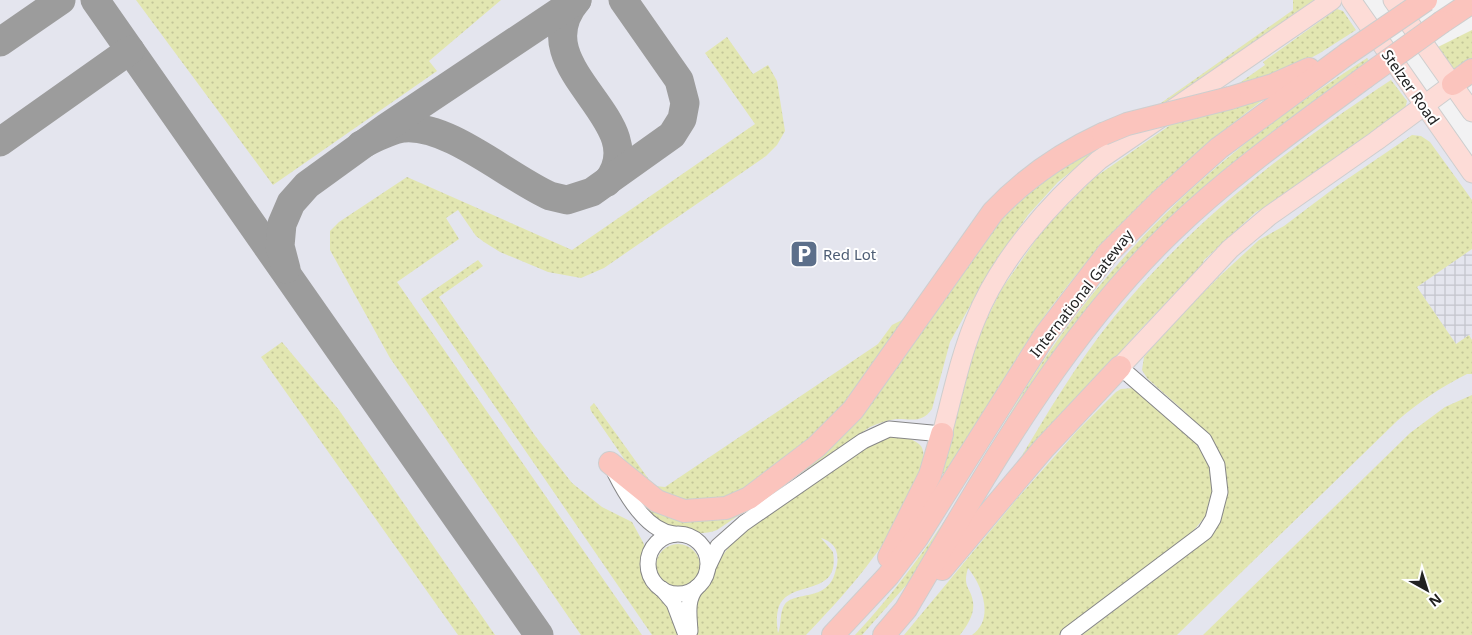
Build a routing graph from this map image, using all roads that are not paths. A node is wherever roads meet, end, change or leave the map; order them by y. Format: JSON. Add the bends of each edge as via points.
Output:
{"nodes":[{"id":1,"x":1332,"y":0,"type":"edge"},
{"id":2,"x":1351,"y":0,"type":"edge"},
{"id":3,"x":1393,"y":0,"type":"edge"},
{"id":4,"x":1426,"y":0,"type":"edge"},
{"id":5,"x":1472,"y":2,"type":"edge"},
{"id":6,"x":1472,"y":18,"type":"edge"},
{"id":7,"x":1446,"y":26,"type":"junction"},
{"id":8,"x":1347,"y":54,"type":"junction"},
{"id":9,"x":1472,"y":70,"type":"edge"},
{"id":10,"x":1453,"y":84,"type":"junction"},
{"id":11,"x":1425,"y":105,"type":"junction"},
{"id":12,"x":1472,"y":112,"type":"edge"},
{"id":13,"x":1472,"y":173,"type":"edge"},
{"id":14,"x":1120,"y":367,"type":"junction"},
{"id":15,"x":942,"y":434,"type":"junction"},
{"id":16,"x":610,"y":463,"type":"joint"},
{"id":17,"x":744,"y":523,"type":"junction"},
{"id":18,"x":674,"y":534,"type":"junction"},
{"id":19,"x":695,"y":539,"type":"junction"},
{"id":20,"x":708,"y":567,"type":"junction"},
{"id":21,"x":659,"y":586,"type":"junction"},
{"id":22,"x":697,"y":587,"type":"junction"},
{"id":23,"x":906,"y":609,"type":"junction"},
{"id":24,"x":852,"y":615,"type":"junction"},
{"id":25,"x":688,"y":635,"type":"edge"},
{"id":26,"x":833,"y":635,"type":"edge"},
{"id":27,"x":884,"y":635,"type":"edge"},
{"id":28,"x":1068,"y":635,"type":"edge"}],
"edges":[{"from":1,"to":15,"type":"main road","via":[[1099,160],[1068,188],[1030,232],[999,277],[975,321]]},
{"from":2,"to":11,"type":"main road","name":"Stelzer Road"},
{"from":3,"to":10,"type":"main road"},
{"from":4,"to":8,"type":"highway","name":"International Gateway","bridge":true},
{"from":5,"to":7,"type":"highway"},
{"from":6,"to":7,"type":"highway"},
{"from":7,"to":23,"type":"highway","name":"International Gateway","bridge":true,"via":[[1405,49],[1254,160],[1172,231],[1065,354],[1013,429]]},
{"from":8,"to":16,"type":"highway","bridge":true,"via":[[1273,85],[1127,124],[1070,151],[1036,173],[993,212],[853,410],[816,448],[749,498],[720,509],[684,511],[657,501]]},
{"from":8,"to":24,"type":"highway","name":"International Gateway","via":[[1219,148],[1108,253],[1045,335],[917,538]]},
{"from":9,"to":10,"type":"highway"},
{"from":10,"to":11,"type":"main road"},
{"from":10,"to":12,"type":"main road"},
{"from":11,"to":13,"type":"main road","name":"Stelzer Road"},
{"from":11,"to":14,"type":"main road","via":[[1269,216],[1230,249]]},
{"from":14,"to":23,"type":"highway","via":[[1044,448]]},
{"from":14,"to":28,"type":"street","via":[[1204,440],[1212,452],[1220,478],[1218,504],[1205,532]]},
{"from":15,"to":17,"type":"street","via":[[895,429],[880,432],[857,444]]},
{"from":15,"to":24,"type":"highway","via":[[930,475],[905,527]]},
{"from":16,"to":18,"type":"street","via":[[651,524],[662,532]]},
{"from":17,"to":19,"type":"street","via":[[712,540]]},
{"from":17,"to":20,"type":"street","via":[[718,546]]},
{"from":18,"to":19,"type":"street"},
{"from":18,"to":21,"type":"street","via":[[658,542],[649,558],[651,576]]},
{"from":19,"to":20,"type":"street","via":[[704,548]]},
{"from":20,"to":22,"type":"street"},
{"from":21,"to":22,"type":"street","via":[[673,593]]},
{"from":21,"to":25,"type":"street","via":[[674,603]]},
{"from":22,"to":25,"type":"street","via":[[689,603]]},
{"from":23,"to":27,"type":"highway","name":"International Gateway"},
{"from":24,"to":26,"type":"highway","name":"International Gateway"}]}
